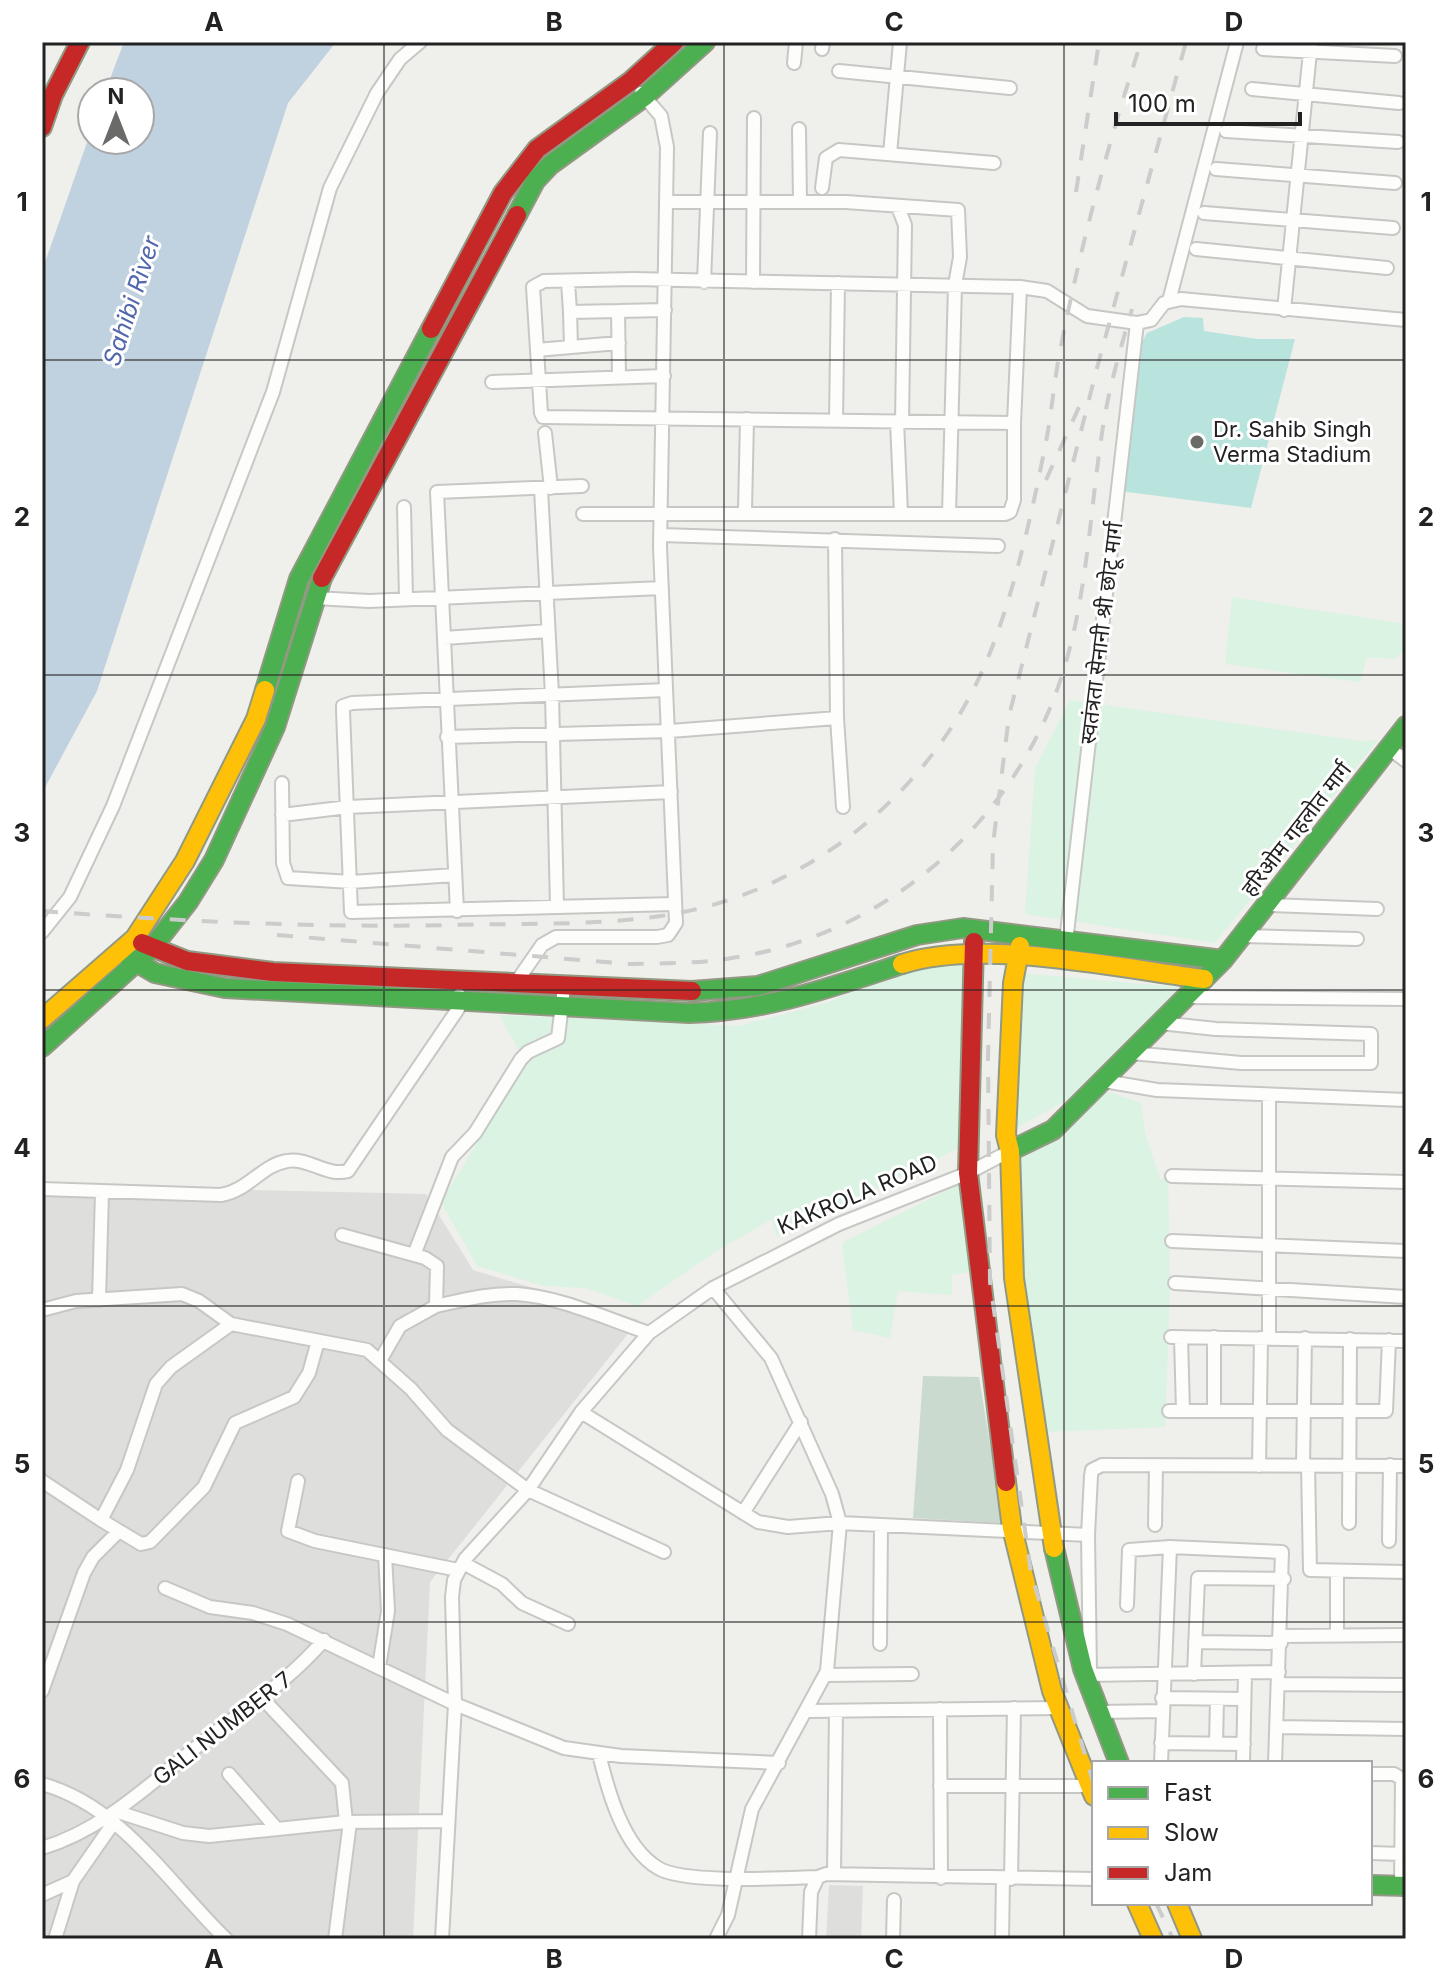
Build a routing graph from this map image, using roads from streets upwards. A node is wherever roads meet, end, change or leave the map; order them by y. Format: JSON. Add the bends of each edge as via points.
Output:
{"nodes":[{"id":1,"x":80,"y":42,"type":"edge"},
{"id":2,"x":420,"y":42,"type":"edge"},
{"id":3,"x":674,"y":42,"type":"edge"},
{"id":4,"x":705,"y":42,"type":"edge"},
{"id":5,"x":796,"y":42,"type":"edge"},
{"id":6,"x":900,"y":42,"type":"edge"},
{"id":7,"x":1237,"y":42,"type":"edge"},
{"id":8,"x":1311,"y":46,"type":"edge"},
{"id":9,"x":1263,"y":49,"type":"dead end"},
{"id":10,"x":1395,"y":56,"type":"dead end"},
{"id":11,"x":794,"y":63,"type":"dead end"},
{"id":12,"x":839,"y":71,"type":"dead end"},
{"id":13,"x":897,"y":77,"type":"junction"},
{"id":14,"x":631,"y":81,"type":"junction"},
{"id":15,"x":1010,"y":88,"type":"dead end"},
{"id":16,"x":1252,"y":89,"type":"dead end"},
{"id":17,"x":1306,"y":95,"type":"junction"},
{"id":18,"x":644,"y":97,"type":"junction"},
{"id":19,"x":1399,"y":103,"type":"dead end"},
{"id":20,"x":754,"y":118,"type":"dead end"},
{"id":21,"x":42,"y":127,"type":"edge"},
{"id":22,"x":799,"y":129,"type":"dead end"},
{"id":23,"x":1226,"y":131,"type":"dead end"},
{"id":24,"x":710,"y":133,"type":"dead end"},
{"id":25,"x":1302,"y":136,"type":"junction"},
{"id":26,"x":1398,"y":142,"type":"dead end"},
{"id":27,"x":890,"y":154,"type":"junction"},
{"id":28,"x":994,"y":163,"type":"dead end"},
{"id":29,"x":1216,"y":169,"type":"dead end"},
{"id":30,"x":1297,"y":178,"type":"junction"},
{"id":31,"x":1395,"y":183,"type":"dead end"},
{"id":32,"x":822,"y":188,"type":"dead end"},
{"id":33,"x":667,"y":202,"type":"junction"},
{"id":34,"x":708,"y":202,"type":"junction"},
{"id":35,"x":754,"y":202,"type":"junction"},
{"id":36,"x":800,"y":202,"type":"junction"},
{"id":37,"x":898,"y":207,"type":"junction"},
{"id":38,"x":1204,"y":213,"type":"dead end"},
{"id":39,"x":1293,"y":221,"type":"junction"},
{"id":40,"x":1393,"y":228,"type":"dead end"},
{"id":41,"x":1196,"y":249,"type":"dead end"},
{"id":42,"x":1289,"y":259,"type":"junction"},
{"id":43,"x":1387,"y":268,"type":"dead end"},
{"id":44,"x":568,"y":281,"type":"junction"},
{"id":45,"x":666,"y":281,"type":"junction"},
{"id":46,"x":704,"y":282,"type":"junction"},
{"id":47,"x":753,"y":282,"type":"junction"},
{"id":48,"x":838,"y":283,"type":"junction"},
{"id":49,"x":905,"y":284,"type":"junction"},
{"id":50,"x":955,"y":285,"type":"junction"},
{"id":51,"x":1020,"y":287,"type":"junction"},
{"id":52,"x":1169,"y":301,"type":"junction"},
{"id":53,"x":665,"y":310,"type":"junction"},
{"id":54,"x":1284,"y":310,"type":"junction"},
{"id":55,"x":618,"y":311,"type":"junction"},
{"id":56,"x":570,"y":312,"type":"junction"},
{"id":57,"x":1406,"y":320,"type":"edge"},
{"id":58,"x":1137,"y":323,"type":"junction"},
{"id":59,"x":619,"y":343,"type":"junction"},
{"id":60,"x":571,"y":347,"type":"junction"},
{"id":61,"x":537,"y":350,"type":"junction"},
{"id":62,"x":664,"y":376,"type":"junction"},
{"id":63,"x":619,"y":377,"type":"junction"},
{"id":64,"x":538,"y":380,"type":"junction"},
{"id":65,"x":492,"y":382,"type":"dead end"},
{"id":66,"x":664,"y":417,"type":"junction"},
{"id":67,"x":747,"y":419,"type":"junction"},
{"id":68,"x":836,"y":420,"type":"junction"},
{"id":69,"x":900,"y":421,"type":"junction"},
{"id":70,"x":953,"y":422,"type":"junction"},
{"id":71,"x":1014,"y":423,"type":"junction"},
{"id":72,"x":545,"y":433,"type":"dead end"},
{"id":73,"x":582,"y":486,"type":"dead end"},
{"id":74,"x":546,"y":488,"type":"junction"},
{"id":75,"x":404,"y":507,"type":"dead end"},
{"id":76,"x":745,"y":511,"type":"junction"},
{"id":77,"x":661,"y":512,"type":"junction"},
{"id":78,"x":901,"y":513,"type":"junction"},
{"id":79,"x":583,"y":514,"type":"dead end"},
{"id":80,"x":949,"y":514,"type":"junction"},
{"id":81,"x":661,"y":535,"type":"junction"},
{"id":82,"x":835,"y":539,"type":"junction"},
{"id":83,"x":998,"y":546,"type":"dead end"},
{"id":84,"x":662,"y":588,"type":"junction"},
{"id":85,"x":545,"y":592,"type":"junction"},
{"id":86,"x":443,"y":596,"type":"junction"},
{"id":87,"x":315,"y":598,"type":"junction"},
{"id":88,"x":406,"y":598,"type":"junction"},
{"id":89,"x":548,"y":631,"type":"junction"},
{"id":90,"x":444,"y":638,"type":"junction"},
{"id":91,"x":666,"y":690,"type":"junction"},
{"id":92,"x":552,"y":695,"type":"junction"},
{"id":93,"x":446,"y":699,"type":"junction"},
{"id":94,"x":837,"y":718,"type":"junction"},
{"id":95,"x":1406,"y":726,"type":"edge"},
{"id":96,"x":670,"y":731,"type":"junction"},
{"id":97,"x":551,"y":736,"type":"junction"},
{"id":98,"x":447,"y":737,"type":"junction"},
{"id":99,"x":1389,"y":748,"type":"junction"},
{"id":100,"x":1406,"y":761,"type":"edge"},
{"id":101,"x":282,"y":783,"type":"dead end"},
{"id":102,"x":671,"y":792,"type":"junction"},
{"id":103,"x":554,"y":797,"type":"junction"},
{"id":104,"x":450,"y":802,"type":"junction"},
{"id":105,"x":348,"y":807,"type":"junction"},
{"id":106,"x":843,"y":807,"type":"dead end"},
{"id":107,"x":282,"y":815,"type":"junction"},
{"id":108,"x":455,"y":875,"type":"junction"},
{"id":109,"x":351,"y":882,"type":"junction"},
{"id":110,"x":675,"y":904,"type":"junction"},
{"id":111,"x":1269,"y":905,"type":"junction"},
{"id":112,"x":557,"y":906,"type":"junction"},
{"id":113,"x":1377,"y":909,"type":"dead end"},
{"id":114,"x":457,"y":911,"type":"junction"},
{"id":115,"x":975,"y":929,"type":"junction"},
{"id":116,"x":42,"y":932,"type":"edge"},
{"id":117,"x":1022,"y":936,"type":"junction"},
{"id":118,"x":1242,"y":936,"type":"junction"},
{"id":119,"x":135,"y":938,"type":"junction"},
{"id":120,"x":1357,"y":939,"type":"dead end"},
{"id":121,"x":1066,"y":942,"type":"junction"},
{"id":122,"x":151,"y":949,"type":"junction"},
{"id":123,"x":121,"y":952,"type":"junction"},
{"id":124,"x":973,"y":954,"type":"junction"},
{"id":125,"x":1018,"y":956,"type":"junction"},
{"id":126,"x":1223,"y":960,"type":"junction"},
{"id":127,"x":138,"y":964,"type":"junction"},
{"id":128,"x":1204,"y":979,"type":"junction"},
{"id":129,"x":515,"y":984,"type":"junction"},
{"id":130,"x":564,"y":987,"type":"junction"},
{"id":131,"x":459,"y":991,"type":"junction"},
{"id":132,"x":1187,"y":997,"type":"junction"},
{"id":133,"x":1406,"y":999,"type":"edge"},
{"id":134,"x":562,"y":1007,"type":"junction"},
{"id":135,"x":42,"y":1019,"type":"edge"},
{"id":136,"x":1160,"y":1023,"type":"junction"},
{"id":137,"x":42,"y":1047,"type":"edge"},
{"id":138,"x":1131,"y":1053,"type":"junction"},
{"id":139,"x":1104,"y":1081,"type":"junction"},
{"id":140,"x":1269,"y":1095,"type":"junction"},
{"id":141,"x":1406,"y":1100,"type":"edge"},
{"id":142,"x":1010,"y":1151,"type":"junction"},
{"id":143,"x":968,"y":1173,"type":"junction"},
{"id":144,"x":1172,"y":1176,"type":"dead end"},
{"id":145,"x":1267,"y":1180,"type":"junction"},
{"id":146,"x":1406,"y":1182,"type":"edge"},
{"id":147,"x":42,"y":1189,"type":"edge"},
{"id":148,"x":102,"y":1192,"type":"junction"},
{"id":149,"x":342,"y":1235,"type":"dead end"},
{"id":150,"x":1172,"y":1241,"type":"dead end"},
{"id":151,"x":1269,"y":1246,"type":"junction"},
{"id":152,"x":1406,"y":1251,"type":"edge"},
{"id":153,"x":414,"y":1255,"type":"junction"},
{"id":154,"x":1175,"y":1283,"type":"dead end"},
{"id":155,"x":713,"y":1288,"type":"junction"},
{"id":156,"x":1270,"y":1289,"type":"junction"},
{"id":157,"x":1406,"y":1297,"type":"edge"},
{"id":158,"x":99,"y":1300,"type":"junction"},
{"id":159,"x":436,"y":1306,"type":"junction"},
{"id":160,"x":43,"y":1308,"type":"edge"},
{"id":161,"x":231,"y":1324,"type":"junction"},
{"id":162,"x":649,"y":1333,"type":"junction"},
{"id":163,"x":1214,"y":1337,"type":"junction"},
{"id":164,"x":1265,"y":1338,"type":"junction"},
{"id":165,"x":1305,"y":1338,"type":"junction"},
{"id":166,"x":1350,"y":1339,"type":"junction"},
{"id":167,"x":1389,"y":1340,"type":"junction"},
{"id":168,"x":318,"y":1341,"type":"junction"},
{"id":169,"x":1406,"y":1341,"type":"edge"},
{"id":170,"x":381,"y":1359,"type":"junction"},
{"id":171,"x":1304,"y":1410,"type":"junction"},
{"id":172,"x":1169,"y":1411,"type":"dead end"},
{"id":173,"x":1183,"y":1411,"type":"junction"},
{"id":174,"x":1214,"y":1411,"type":"junction"},
{"id":175,"x":1260,"y":1411,"type":"junction"},
{"id":176,"x":1350,"y":1411,"type":"junction"},
{"id":177,"x":581,"y":1412,"type":"junction"},
{"id":178,"x":801,"y":1422,"type":"junction"},
{"id":179,"x":1306,"y":1465,"type":"junction"},
{"id":180,"x":1350,"y":1465,"type":"junction"},
{"id":181,"x":1390,"y":1465,"type":"junction"},
{"id":182,"x":1156,"y":1466,"type":"junction"},
{"id":183,"x":1259,"y":1466,"type":"junction"},
{"id":184,"x":1406,"y":1466,"type":"edge"},
{"id":185,"x":42,"y":1481,"type":"edge"},
{"id":186,"x":298,"y":1481,"type":"dead end"},
{"id":187,"x":528,"y":1490,"type":"junction"},
{"id":188,"x":743,"y":1513,"type":"junction"},
{"id":189,"x":101,"y":1520,"type":"junction"},
{"id":190,"x":840,"y":1523,"type":"junction"},
{"id":191,"x":1349,"y":1523,"type":"dead end"},
{"id":192,"x":881,"y":1525,"type":"junction"},
{"id":193,"x":1155,"y":1525,"type":"dead end"},
{"id":194,"x":119,"y":1531,"type":"junction"},
{"id":195,"x":1013,"y":1534,"type":"junction"},
{"id":196,"x":1051,"y":1534,"type":"junction"},
{"id":197,"x":1088,"y":1535,"type":"junction"},
{"id":198,"x":1389,"y":1541,"type":"dead end"},
{"id":199,"x":1170,"y":1547,"type":"junction"},
{"id":200,"x":664,"y":1552,"type":"dead end"},
{"id":201,"x":385,"y":1555,"type":"junction"},
{"id":202,"x":461,"y":1566,"type":"junction"},
{"id":203,"x":1337,"y":1572,"type":"junction"},
{"id":204,"x":1406,"y":1572,"type":"edge"},
{"id":205,"x":1284,"y":1579,"type":"junction"},
{"id":206,"x":165,"y":1588,"type":"dead end"},
{"id":207,"x":1127,"y":1605,"type":"dead end"},
{"id":208,"x":568,"y":1624,"type":"dead end"},
{"id":209,"x":1337,"y":1635,"type":"junction"},
{"id":210,"x":1406,"y":1635,"type":"edge"},
{"id":211,"x":324,"y":1640,"type":"junction"},
{"id":212,"x":1281,"y":1640,"type":"junction"},
{"id":213,"x":42,"y":1642,"type":"edge"},
{"id":214,"x":1195,"y":1642,"type":"junction"},
{"id":215,"x":880,"y":1644,"type":"dead end"},
{"id":216,"x":56,"y":1649,"type":"junction"},
{"id":217,"x":379,"y":1667,"type":"junction"},
{"id":218,"x":1245,"y":1673,"type":"junction"},
{"id":219,"x":912,"y":1674,"type":"dead end"},
{"id":220,"x":1162,"y":1674,"type":"junction"},
{"id":221,"x":1194,"y":1674,"type":"junction"},
{"id":222,"x":826,"y":1675,"type":"junction"},
{"id":223,"x":1088,"y":1675,"type":"junction"},
{"id":224,"x":1279,"y":1678,"type":"junction"},
{"id":225,"x":1406,"y":1685,"type":"edge"},
{"id":226,"x":42,"y":1691,"type":"edge"},
{"id":227,"x":263,"y":1699,"type":"junction"},
{"id":228,"x":1217,"y":1699,"type":"junction"},
{"id":229,"x":1244,"y":1699,"type":"junction"},
{"id":230,"x":455,"y":1704,"type":"junction"},
{"id":231,"x":1162,"y":1705,"type":"junction"},
{"id":232,"x":1014,"y":1708,"type":"junction"},
{"id":233,"x":1059,"y":1708,"type":"junction"},
{"id":234,"x":940,"y":1709,"type":"junction"},
{"id":235,"x":809,"y":1711,"type":"junction"},
{"id":236,"x":836,"y":1711,"type":"junction"},
{"id":237,"x":1100,"y":1712,"type":"junction"},
{"id":238,"x":1277,"y":1727,"type":"junction"},
{"id":239,"x":1406,"y":1729,"type":"edge"},
{"id":240,"x":1161,"y":1743,"type":"junction"},
{"id":241,"x":1216,"y":1744,"type":"junction"},
{"id":242,"x":1244,"y":1744,"type":"junction"},
{"id":243,"x":599,"y":1754,"type":"junction"},
{"id":244,"x":1118,"y":1761,"type":"edge"},
{"id":245,"x":1161,"y":1761,"type":"edge"},
{"id":246,"x":1243,"y":1761,"type":"edge"},
{"id":247,"x":1275,"y":1761,"type":"edge"},
{"id":248,"x":779,"y":1763,"type":"junction"},
{"id":249,"x":229,"y":1774,"type":"dead end"},
{"id":250,"x":1372,"y":1774,"type":"edge"},
{"id":251,"x":42,"y":1784,"type":"edge"},
{"id":252,"x":940,"y":1786,"type":"junction"},
{"id":253,"x":1013,"y":1786,"type":"junction"},
{"id":254,"x":1092,"y":1791,"type":"edge"},
{"id":255,"x":1404,"y":1792,"type":"edge"},
{"id":256,"x":112,"y":1816,"type":"junction"},
{"id":257,"x":448,"y":1821,"type":"junction"},
{"id":258,"x":348,"y":1822,"type":"junction"},
{"id":259,"x":277,"y":1829,"type":"junction"},
{"id":260,"x":1404,"y":1835,"type":"edge"},
{"id":261,"x":42,"y":1848,"type":"edge"},
{"id":262,"x":1372,"y":1853,"type":"edge"},
{"id":263,"x":1402,"y":1854,"type":"junction"},
{"id":264,"x":834,"y":1874,"type":"junction"},
{"id":265,"x":818,"y":1877,"type":"junction"},
{"id":266,"x":736,"y":1878,"type":"junction"},
{"id":267,"x":941,"y":1878,"type":"junction"},
{"id":268,"x":1007,"y":1879,"type":"junction"},
{"id":269,"x":1092,"y":1879,"type":"edge"},
{"id":270,"x":73,"y":1881,"type":"junction"},
{"id":271,"x":1372,"y":1885,"type":"edge"},
{"id":272,"x":1403,"y":1886,"type":"edge"},
{"id":273,"x":42,"y":1895,"type":"edge"},
{"id":274,"x":894,"y":1900,"type":"dead end"},
{"id":275,"x":1138,"y":1905,"type":"edge"},
{"id":276,"x":1178,"y":1905,"type":"edge"},
{"id":277,"x":55,"y":1939,"type":"edge"},
{"id":278,"x":226,"y":1939,"type":"edge"},
{"id":279,"x":335,"y":1939,"type":"edge"},
{"id":280,"x":442,"y":1939,"type":"edge"},
{"id":281,"x":716,"y":1939,"type":"edge"},
{"id":282,"x":809,"y":1939,"type":"edge"},
{"id":283,"x":893,"y":1939,"type":"edge"},
{"id":284,"x":1002,"y":1939,"type":"edge"},
{"id":285,"x":1153,"y":1939,"type":"edge"},
{"id":286,"x":1192,"y":1939,"type":"edge"}],
"edges":[{"from":1,"to":21,"type":"street"},
{"from":2,"to":116,"type":"street","via":[[400,59],[377,93],[330,188],[273,392],[113,806],[70,897]]},
{"from":3,"to":14,"type":"street"},
{"from":4,"to":18,"type":"street"},
{"from":5,"to":11,"type":"street"},
{"from":6,"to":13,"type":"street"},
{"from":7,"to":52,"type":"street"},
{"from":8,"to":9,"type":"street"},
{"from":8,"to":10,"type":"street"},
{"from":8,"to":17,"type":"street"},
{"from":12,"to":13,"type":"street"},
{"from":13,"to":15,"type":"street"},
{"from":13,"to":27,"type":"street"},
{"from":14,"to":18,"type":"street"},
{"from":14,"to":119,"type":"street","via":[[537,149],[503,193],[325,524],[299,579],[256,719],[185,861]]},
{"from":16,"to":17,"type":"street"},
{"from":17,"to":19,"type":"street"},
{"from":17,"to":25,"type":"street"},
{"from":18,"to":33,"type":"street","via":[[666,131]]},
{"from":18,"to":87,"type":"street","via":[[535,181],[343,533]]},
{"from":20,"to":35,"type":"street"},
{"from":22,"to":36,"type":"street"},
{"from":23,"to":25,"type":"street"},
{"from":24,"to":34,"type":"street"},
{"from":25,"to":26,"type":"street"},
{"from":25,"to":30,"type":"street"},
{"from":27,"to":28,"type":"street"},
{"from":27,"to":32,"type":"street","via":[[831,152]]},
{"from":29,"to":30,"type":"street"},
{"from":30,"to":31,"type":"street"},
{"from":30,"to":39,"type":"street"},
{"from":33,"to":34,"type":"street"},
{"from":33,"to":45,"type":"street"},
{"from":34,"to":35,"type":"street"},
{"from":34,"to":46,"type":"street"},
{"from":35,"to":36,"type":"street"},
{"from":35,"to":47,"type":"street"},
{"from":36,"to":37,"type":"street"},
{"from":37,"to":49,"type":"street","via":[[905,225]]},
{"from":37,"to":50,"type":"street","via":[[958,210]]},
{"from":38,"to":39,"type":"street"},
{"from":39,"to":40,"type":"street"},
{"from":39,"to":42,"type":"street"},
{"from":41,"to":42,"type":"street"},
{"from":42,"to":43,"type":"street"},
{"from":42,"to":54,"type":"street"},
{"from":44,"to":45,"type":"street"},
{"from":44,"to":56,"type":"street"},
{"from":44,"to":61,"type":"street","via":[[544,281],[533,287]]},
{"from":45,"to":46,"type":"street"},
{"from":45,"to":53,"type":"street"},
{"from":46,"to":47,"type":"street"},
{"from":47,"to":48,"type":"street"},
{"from":48,"to":49,"type":"street"},
{"from":48,"to":68,"type":"street"},
{"from":49,"to":50,"type":"street"},
{"from":49,"to":69,"type":"street"},
{"from":50,"to":51,"type":"street"},
{"from":50,"to":70,"type":"street"},
{"from":51,"to":58,"type":"street","via":[[1047,291],[1087,316]]},
{"from":51,"to":71,"type":"street"},
{"from":52,"to":54,"type":"street"},
{"from":52,"to":58,"type":"street","via":[[1151,320]]},
{"from":53,"to":55,"type":"street"},
{"from":53,"to":62,"type":"street"},
{"from":54,"to":57,"type":"street"},
{"from":55,"to":56,"type":"street"},
{"from":55,"to":59,"type":"street"},
{"from":56,"to":60,"type":"street"},
{"from":58,"to":121,"type":"street","name":"स्वतंत्रता सेनानी श्री छोटू मार्ग"},
{"from":59,"to":60,"type":"street"},
{"from":59,"to":63,"type":"street"},
{"from":60,"to":61,"type":"street"},
{"from":61,"to":64,"type":"street"},
{"from":62,"to":63,"type":"street"},
{"from":62,"to":66,"type":"street"},
{"from":63,"to":64,"type":"street"},
{"from":64,"to":65,"type":"street"},
{"from":64,"to":66,"type":"street","via":[[543,417]]},
{"from":66,"to":67,"type":"street"},
{"from":66,"to":77,"type":"street"},
{"from":67,"to":68,"type":"street"},
{"from":67,"to":76,"type":"street"},
{"from":68,"to":69,"type":"street"},
{"from":69,"to":70,"type":"street"},
{"from":69,"to":78,"type":"street"},
{"from":70,"to":71,"type":"street"},
{"from":70,"to":80,"type":"street"},
{"from":71,"to":80,"type":"street","via":[[1010,512]]},
{"from":72,"to":74,"type":"street"},
{"from":73,"to":74,"type":"street"},
{"from":74,"to":85,"type":"street"},
{"from":74,"to":86,"type":"street","via":[[437,492]]},
{"from":75,"to":88,"type":"street"},
{"from":76,"to":77,"type":"street"},
{"from":76,"to":78,"type":"street"},
{"from":77,"to":79,"type":"street"},
{"from":77,"to":81,"type":"street"},
{"from":78,"to":80,"type":"street"},
{"from":81,"to":82,"type":"street"},
{"from":81,"to":84,"type":"street"},
{"from":82,"to":83,"type":"street"},
{"from":82,"to":94,"type":"street"},
{"from":84,"to":85,"type":"street"},
{"from":84,"to":91,"type":"street"},
{"from":85,"to":86,"type":"street"},
{"from":85,"to":89,"type":"street"},
{"from":86,"to":88,"type":"street"},
{"from":86,"to":90,"type":"street"},
{"from":87,"to":88,"type":"street"},
{"from":87,"to":122,"type":"street","via":[[275,727],[235,818],[188,902]]},
{"from":89,"to":90,"type":"street"},
{"from":89,"to":92,"type":"street"},
{"from":90,"to":93,"type":"street"},
{"from":91,"to":92,"type":"street"},
{"from":91,"to":96,"type":"street"},
{"from":92,"to":93,"type":"street"},
{"from":92,"to":97,"type":"street"},
{"from":93,"to":98,"type":"street"},
{"from":93,"to":105,"type":"street","via":[[343,706]]},
{"from":94,"to":96,"type":"street"},
{"from":94,"to":106,"type":"street"},
{"from":95,"to":99,"type":"street","name":"हरिओम गहलोत मार्ग"},
{"from":96,"to":97,"type":"street"},
{"from":96,"to":102,"type":"street"},
{"from":97,"to":98,"type":"street"},
{"from":97,"to":103,"type":"street"},
{"from":98,"to":104,"type":"street"},
{"from":99,"to":100,"type":"street"},
{"from":99,"to":111,"type":"street","name":"हरिओम गहलोत मार्ग"},
{"from":101,"to":107,"type":"street"},
{"from":102,"to":103,"type":"street"},
{"from":102,"to":110,"type":"street"},
{"from":103,"to":104,"type":"street"},
{"from":103,"to":112,"type":"street"},
{"from":104,"to":105,"type":"street"},
{"from":104,"to":108,"type":"street"},
{"from":105,"to":107,"type":"street"},
{"from":105,"to":109,"type":"street"},
{"from":107,"to":109,"type":"street","via":[[288,878]]},
{"from":108,"to":109,"type":"street"},
{"from":108,"to":114,"type":"street"},
{"from":109,"to":114,"type":"street","via":[[351,912]]},
{"from":110,"to":112,"type":"street"},
{"from":110,"to":129,"type":"street","via":[[675,929],[668,935],[548,939]]},
{"from":111,"to":113,"type":"street"},
{"from":111,"to":118,"type":"street","name":"हरिओम गहलोत मार्ग"},
{"from":112,"to":114,"type":"street"},
{"from":115,"to":117,"type":"street"},
{"from":115,"to":124,"type":"street"},
{"from":115,"to":130,"type":"street","via":[[917,935],[780,981],[731,990]]},
{"from":117,"to":121,"type":"street"},
{"from":117,"to":125,"type":"street"},
{"from":118,"to":120,"type":"street"},
{"from":118,"to":126,"type":"street","name":"हरिओम गहलोत मार्ग"},
{"from":119,"to":122,"type":"street"},
{"from":119,"to":123,"type":"street"},
{"from":121,"to":126,"type":"street"},
{"from":122,"to":127,"type":"street"},
{"from":122,"to":131,"type":"street","via":[[187,961]]},
{"from":123,"to":127,"type":"street"},
{"from":123,"to":135,"type":"street"},
{"from":124,"to":125,"type":"street"},
{"from":124,"to":134,"type":"street","via":[[929,955],[782,1003],[737,1012]]},
{"from":124,"to":143,"type":"street"},
{"from":125,"to":128,"type":"street"},
{"from":125,"to":142,"type":"street","via":[[1006,1135]]},
{"from":126,"to":128,"type":"street","name":"KAKROLA ROAD"},
{"from":127,"to":131,"type":"street","via":[[171,978],[225,988]]},
{"from":127,"to":137,"type":"street"},
{"from":128,"to":132,"type":"street","name":"KAKROLA ROAD"},
{"from":129,"to":130,"type":"street"},
{"from":129,"to":131,"type":"street"},
{"from":130,"to":134,"type":"street"},
{"from":131,"to":134,"type":"street"},
{"from":131,"to":148,"type":"street","via":[[458,1009],[348,1171],[296,1160],[273,1165],[243,1189],[221,1195]]},
{"from":132,"to":133,"type":"street"},
{"from":132,"to":136,"type":"street","name":"KAKROLA ROAD"},
{"from":134,"to":153,"type":"street","via":[[558,1038],[521,1059],[475,1133],[452,1157]]},
{"from":136,"to":138,"type":"street","name":"KAKROLA ROAD"},
{"from":136,"to":138,"type":"street","via":[[1371,1034],[1371,1063],[1241,1063]]},
{"from":138,"to":139,"type":"street","name":"KAKROLA ROAD"},
{"from":139,"to":140,"type":"street","via":[[1157,1090]]},
{"from":139,"to":142,"type":"street","name":"KAKROLA ROAD","via":[[1053,1130]]},
{"from":140,"to":141,"type":"street"},
{"from":140,"to":145,"type":"street"},
{"from":142,"to":143,"type":"street","name":"KAKROLA ROAD"},
{"from":142,"to":196,"type":"street","via":[[1014,1278]]},
{"from":143,"to":155,"type":"street","name":"KAKROLA ROAD","via":[[839,1224]]},
{"from":143,"to":195,"type":"street"},
{"from":144,"to":145,"type":"street"},
{"from":145,"to":146,"type":"street"},
{"from":145,"to":151,"type":"street"},
{"from":147,"to":148,"type":"street"},
{"from":148,"to":158,"type":"street"},
{"from":149,"to":153,"type":"street"},
{"from":150,"to":151,"type":"street"},
{"from":151,"to":152,"type":"street"},
{"from":151,"to":156,"type":"street"},
{"from":153,"to":159,"type":"street","via":[[437,1266]]},
{"from":154,"to":156,"type":"street"},
{"from":155,"to":162,"type":"street","name":"KAKROLA ROAD"},
{"from":155,"to":178,"type":"street","via":[[771,1358]]},
{"from":156,"to":157,"type":"street"},
{"from":156,"to":164,"type":"street"},
{"from":158,"to":160,"type":"street"},
{"from":158,"to":161,"type":"street","via":[[182,1294]]},
{"from":159,"to":162,"type":"street","via":[[518,1294]]},
{"from":159,"to":170,"type":"street","via":[[400,1326]]},
{"from":161,"to":168,"type":"street"},
{"from":161,"to":189,"type":"street","via":[[156,1384],[127,1470]]},
{"from":162,"to":177,"type":"street","name":"KAKROLA ROAD"},
{"from":163,"to":164,"type":"street"},
{"from":163,"to":173,"type":"street","via":[[1176,1337]]},
{"from":163,"to":174,"type":"street"},
{"from":164,"to":165,"type":"street"},
{"from":164,"to":175,"type":"street"},
{"from":165,"to":166,"type":"street"},
{"from":165,"to":171,"type":"street"},
{"from":166,"to":167,"type":"street"},
{"from":166,"to":176,"type":"street"},
{"from":167,"to":169,"type":"street"},
{"from":167,"to":176,"type":"street","via":[[1388,1409]]},
{"from":168,"to":170,"type":"street","via":[[357,1347]]},
{"from":168,"to":194,"type":"street","via":[[303,1387],[278,1407],[235,1423],[204,1487],[150,1542],[141,1544]]},
{"from":170,"to":187,"type":"street","via":[[447,1430]]},
{"from":171,"to":175,"type":"street"},
{"from":171,"to":176,"type":"street"},
{"from":171,"to":179,"type":"street"},
{"from":172,"to":173,"type":"street"},
{"from":173,"to":174,"type":"street"},
{"from":174,"to":175,"type":"street"},
{"from":175,"to":183,"type":"street"},
{"from":176,"to":180,"type":"street"},
{"from":177,"to":187,"type":"street","name":"KAKROLA ROAD"},
{"from":177,"to":188,"type":"street"},
{"from":178,"to":188,"type":"street"},
{"from":178,"to":190,"type":"street"},
{"from":179,"to":180,"type":"street"},
{"from":179,"to":183,"type":"street"},
{"from":179,"to":203,"type":"street","via":[[1308,1568]]},
{"from":180,"to":181,"type":"street"},
{"from":180,"to":191,"type":"street"},
{"from":181,"to":184,"type":"street"},
{"from":181,"to":198,"type":"street"},
{"from":182,"to":183,"type":"street"},
{"from":182,"to":193,"type":"street"},
{"from":182,"to":197,"type":"street","via":[[1102,1465],[1092,1470]]},
{"from":185,"to":189,"type":"street"},
{"from":186,"to":201,"type":"street","via":[[288,1531]]},
{"from":187,"to":200,"type":"street"},
{"from":187,"to":202,"type":"street","name":"KAKROLA ROAD"},
{"from":188,"to":190,"type":"street","via":[[771,1525]]},
{"from":189,"to":194,"type":"street"},
{"from":190,"to":192,"type":"street"},
{"from":190,"to":222,"type":"street"},
{"from":192,"to":195,"type":"street"},
{"from":192,"to":215,"type":"street"},
{"from":194,"to":216,"type":"street","via":[[84,1573]]},
{"from":195,"to":196,"type":"street"},
{"from":195,"to":233,"type":"street"},
{"from":196,"to":197,"type":"street"},
{"from":196,"to":223,"type":"street"},
{"from":197,"to":223,"type":"street"},
{"from":199,"to":205,"type":"street","via":[[1280,1551]]},
{"from":199,"to":207,"type":"street","via":[[1129,1550]]},
{"from":199,"to":220,"type":"street"},
{"from":201,"to":202,"type":"street"},
{"from":201,"to":217,"type":"street","via":[[388,1611]]},
{"from":202,"to":208,"type":"street"},
{"from":202,"to":230,"type":"street","via":[[452,1597]]},
{"from":203,"to":204,"type":"street"},
{"from":203,"to":209,"type":"street"},
{"from":205,"to":212,"type":"street"},
{"from":205,"to":214,"type":"street","via":[[1198,1578]]},
{"from":206,"to":211,"type":"street","via":[[210,1607],[269,1617]]},
{"from":209,"to":210,"type":"street"},
{"from":209,"to":212,"type":"street"},
{"from":211,"to":217,"type":"street"},
{"from":211,"to":227,"type":"street","name":"GALI NUMBER 7"},
{"from":212,"to":214,"type":"street"},
{"from":212,"to":224,"type":"street"},
{"from":213,"to":216,"type":"street"},
{"from":214,"to":221,"type":"street"},
{"from":216,"to":226,"type":"street"},
{"from":217,"to":230,"type":"street"},
{"from":218,"to":221,"type":"street"},
{"from":218,"to":224,"type":"street"},
{"from":218,"to":229,"type":"street"},
{"from":219,"to":222,"type":"street"},
{"from":220,"to":221,"type":"street"},
{"from":220,"to":223,"type":"street"},
{"from":220,"to":231,"type":"street"},
{"from":222,"to":235,"type":"street"},
{"from":223,"to":237,"type":"street"},
{"from":224,"to":225,"type":"street"},
{"from":224,"to":238,"type":"street"},
{"from":227,"to":256,"type":"street","name":"GALI NUMBER 7"},
{"from":227,"to":258,"type":"street","via":[[342,1783]]},
{"from":228,"to":229,"type":"street"},
{"from":228,"to":231,"type":"street"},
{"from":228,"to":241,"type":"street"},
{"from":229,"to":242,"type":"street"},
{"from":230,"to":243,"type":"street","via":[[542,1741]]},
{"from":230,"to":257,"type":"street"},
{"from":231,"to":237,"type":"street"},
{"from":231,"to":240,"type":"street"},
{"from":232,"to":233,"type":"street"},
{"from":232,"to":234,"type":"street"},
{"from":232,"to":253,"type":"street"},
{"from":233,"to":254,"type":"street"},
{"from":234,"to":236,"type":"street"},
{"from":234,"to":252,"type":"street"},
{"from":235,"to":236,"type":"street"},
{"from":235,"to":248,"type":"street"},
{"from":236,"to":264,"type":"street"},
{"from":237,"to":244,"type":"street"},
{"from":238,"to":239,"type":"street"},
{"from":238,"to":247,"type":"street"},
{"from":240,"to":241,"type":"street"},
{"from":240,"to":245,"type":"street"},
{"from":241,"to":242,"type":"street"},
{"from":242,"to":246,"type":"street"},
{"from":243,"to":248,"type":"street"},
{"from":243,"to":266,"type":"street","via":[[612,1806],[655,1866],[668,1873]]},
{"from":248,"to":266,"type":"street","via":[[752,1809]]},
{"from":249,"to":259,"type":"street"},
{"from":250,"to":255,"type":"street","via":[[1398,1775]]},
{"from":251,"to":256,"type":"street"},
{"from":252,"to":253,"type":"street"},
{"from":252,"to":267,"type":"street"},
{"from":253,"to":254,"type":"street"},
{"from":253,"to":268,"type":"street"},
{"from":255,"to":260,"type":"street"},
{"from":256,"to":259,"type":"street","via":[[209,1836]]},
{"from":256,"to":261,"type":"street"},
{"from":256,"to":270,"type":"street"},
{"from":256,"to":278,"type":"street"},
{"from":257,"to":258,"type":"street"},
{"from":257,"to":280,"type":"street"},
{"from":258,"to":259,"type":"street"},
{"from":258,"to":279,"type":"street"},
{"from":260,"to":263,"type":"street"},
{"from":262,"to":263,"type":"street"},
{"from":263,"to":272,"type":"street"},
{"from":264,"to":265,"type":"street"},
{"from":264,"to":267,"type":"street"},
{"from":265,"to":266,"type":"street"},
{"from":265,"to":282,"type":"street","via":[[811,1892]]},
{"from":266,"to":281,"type":"street"},
{"from":267,"to":268,"type":"street"},
{"from":268,"to":269,"type":"street"},
{"from":268,"to":284,"type":"street"},
{"from":270,"to":273,"type":"street"},
{"from":270,"to":277,"type":"street"},
{"from":271,"to":272,"type":"street"},
{"from":274,"to":283,"type":"street"},
{"from":275,"to":285,"type":"street"},
{"from":276,"to":286,"type":"street"}]}
